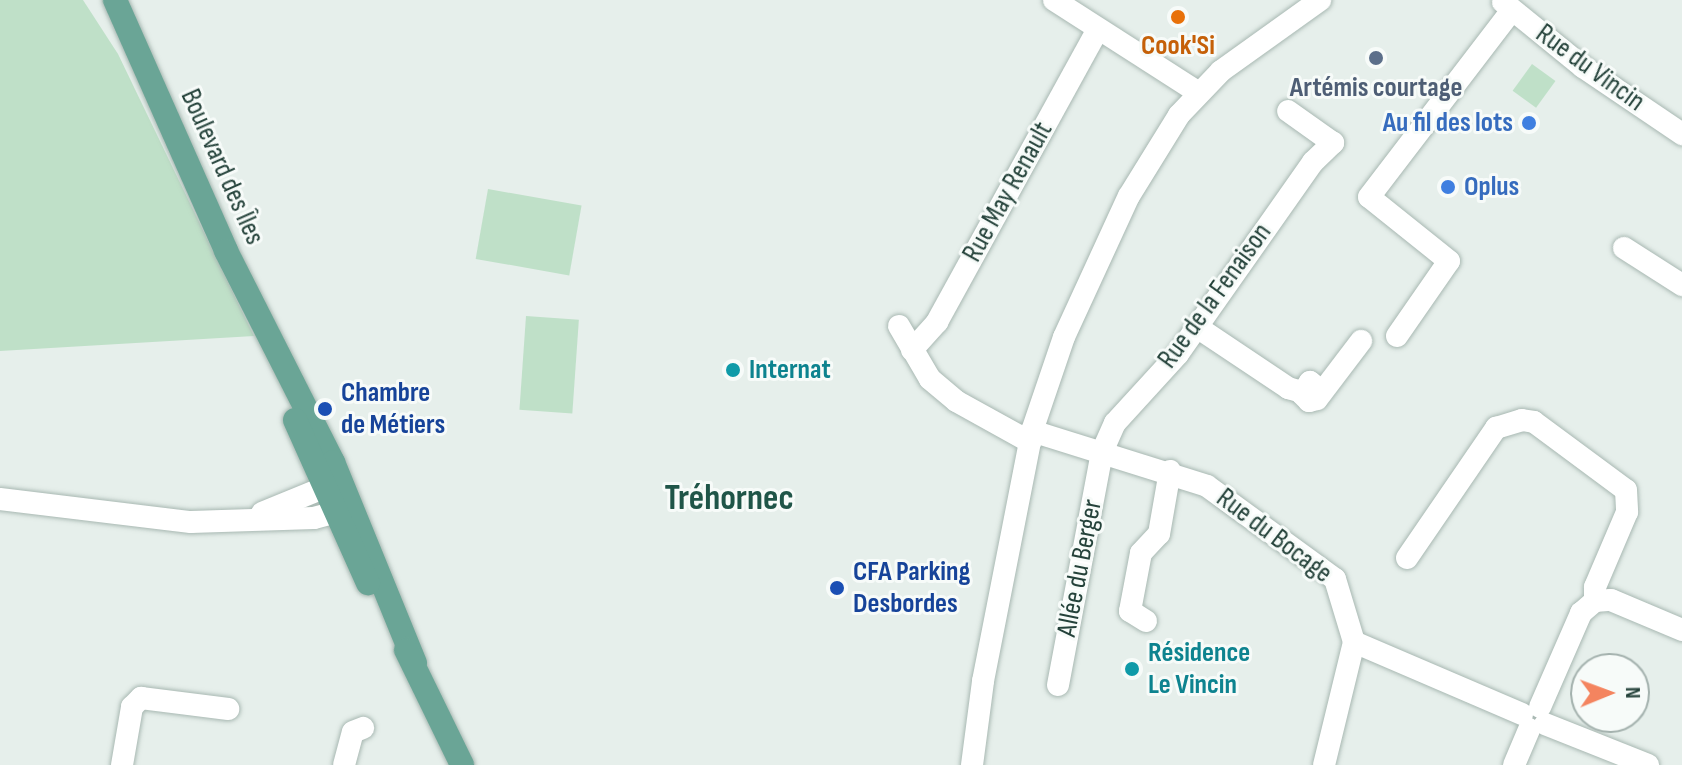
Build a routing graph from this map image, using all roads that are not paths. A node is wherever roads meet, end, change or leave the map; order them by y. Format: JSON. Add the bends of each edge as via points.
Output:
{"nodes":[{"id":1,"x":115,"y":0,"type":"edge"},
{"id":2,"x":1054,"y":0,"type":"edge"},
{"id":3,"x":1304,"y":0,"type":"edge"},
{"id":4,"x":1320,"y":0,"type":"edge"},
{"id":5,"x":1507,"y":5,"type":"edge"},
{"id":6,"x":1278,"y":27,"type":"junction"},
{"id":7,"x":1098,"y":29,"type":"junction"},
{"id":8,"x":1199,"y":93,"type":"junction"},
{"id":9,"x":1288,"y":111,"type":"dead end"},
{"id":10,"x":1682,"y":134,"type":"edge"},
{"id":11,"x":1624,"y":248,"type":"dead end"},
{"id":12,"x":1682,"y":285,"type":"edge"},
{"id":13,"x":899,"y":326,"type":"dead end"},
{"id":14,"x":1197,"y":327,"type":"junction"},
{"id":15,"x":1397,"y":336,"type":"dead end"},
{"id":16,"x":1361,"y":341,"type":"dead end"},
{"id":17,"x":912,"y":350,"type":"junction"},
{"id":18,"x":1031,"y":436,"type":"junction"},
{"id":19,"x":1102,"y":452,"type":"junction"},
{"id":20,"x":1170,"y":471,"type":"junction"},
{"id":21,"x":0,"y":499,"type":"edge"},
{"id":22,"x":339,"y":500,"type":"junction"},
{"id":23,"x":1407,"y":558,"type":"dead end"},
{"id":24,"x":1595,"y":601,"type":"junction"},
{"id":25,"x":1146,"y":621,"type":"dead end"},
{"id":26,"x":1682,"y":630,"type":"edge"},
{"id":27,"x":1354,"y":642,"type":"junction"},
{"id":28,"x":1058,"y":685,"type":"dead end"},
{"id":29,"x":228,"y":709,"type":"dead end"},
{"id":30,"x":1534,"y":719,"type":"junction"},
{"id":31,"x":363,"y":728,"type":"dead end"},
{"id":32,"x":122,"y":765,"type":"edge"},
{"id":33,"x":344,"y":765,"type":"edge"},
{"id":34,"x":462,"y":765,"type":"edge"},
{"id":35,"x":972,"y":765,"type":"edge"},
{"id":36,"x":1324,"y":765,"type":"edge"},
{"id":37,"x":1514,"y":765,"type":"edge"},
{"id":38,"x":1648,"y":765,"type":"edge"}],
"edges":[{"from":1,"to":22,"type":"main road","name":"Boulevard des Îles"},
{"from":2,"to":7,"type":"street"},
{"from":3,"to":6,"type":"street"},
{"from":4,"to":6,"type":"street"},
{"from":5,"to":10,"type":"street","name":"Rue du Vincin","via":[[1583,67]]},
{"from":5,"to":15,"type":"street","via":[[1369,197],[1449,261]]},
{"from":6,"to":8,"type":"street"},
{"from":7,"to":8,"type":"street"},
{"from":7,"to":17,"type":"street","name":"Rue May Renault","via":[[937,322]]},
{"from":8,"to":18,"type":"street","via":[[1158,143],[1129,196],[1064,337]]},
{"from":9,"to":14,"type":"street","name":"Rue de la Fenaison","via":[[1336,146],[1313,162]]},
{"from":11,"to":12,"type":"street"},
{"from":13,"to":17,"type":"street","name":"Rue du Bocage"},
{"from":14,"to":16,"type":"street","via":[[1288,388],[1311,391],[1331,383]]},
{"from":14,"to":19,"type":"street","name":"Rue de la Fenaison","via":[[1120,417]]},
{"from":17,"to":18,"type":"street","name":"Rue du Bocage","via":[[930,379],[956,401]]},
{"from":18,"to":19,"type":"street","name":"Rue du Bocage"},
{"from":18,"to":35,"type":"street","via":[[983,681]]},
{"from":19,"to":20,"type":"street","name":"Rue du Bocage"},
{"from":19,"to":28,"type":"street","name":"Allée du Berger"},
{"from":20,"to":25,"type":"street","via":[[1159,534],[1141,553],[1130,611]]},
{"from":20,"to":27,"type":"street","name":"Rue du Bocage","via":[[1222,494],[1324,569],[1340,585]]},
{"from":21,"to":22,"type":"street","via":[[191,522]]},
{"from":22,"to":34,"type":"main road","name":"Boulevard des Îles"},
{"from":23,"to":24,"type":"street","via":[[1496,428],[1534,422],[1626,490],[1627,512],[1595,587]]},
{"from":24,"to":26,"type":"street","via":[[1611,600]]},
{"from":24,"to":30,"type":"street","via":[[1581,613]]},
{"from":27,"to":30,"type":"street"},
{"from":27,"to":36,"type":"street","name":"Rue du Bocage"},
{"from":29,"to":32,"type":"street","via":[[141,698],[132,707]]},
{"from":30,"to":37,"type":"street"},
{"from":30,"to":38,"type":"street"},
{"from":31,"to":33,"type":"street","via":[[353,732]]}]}
